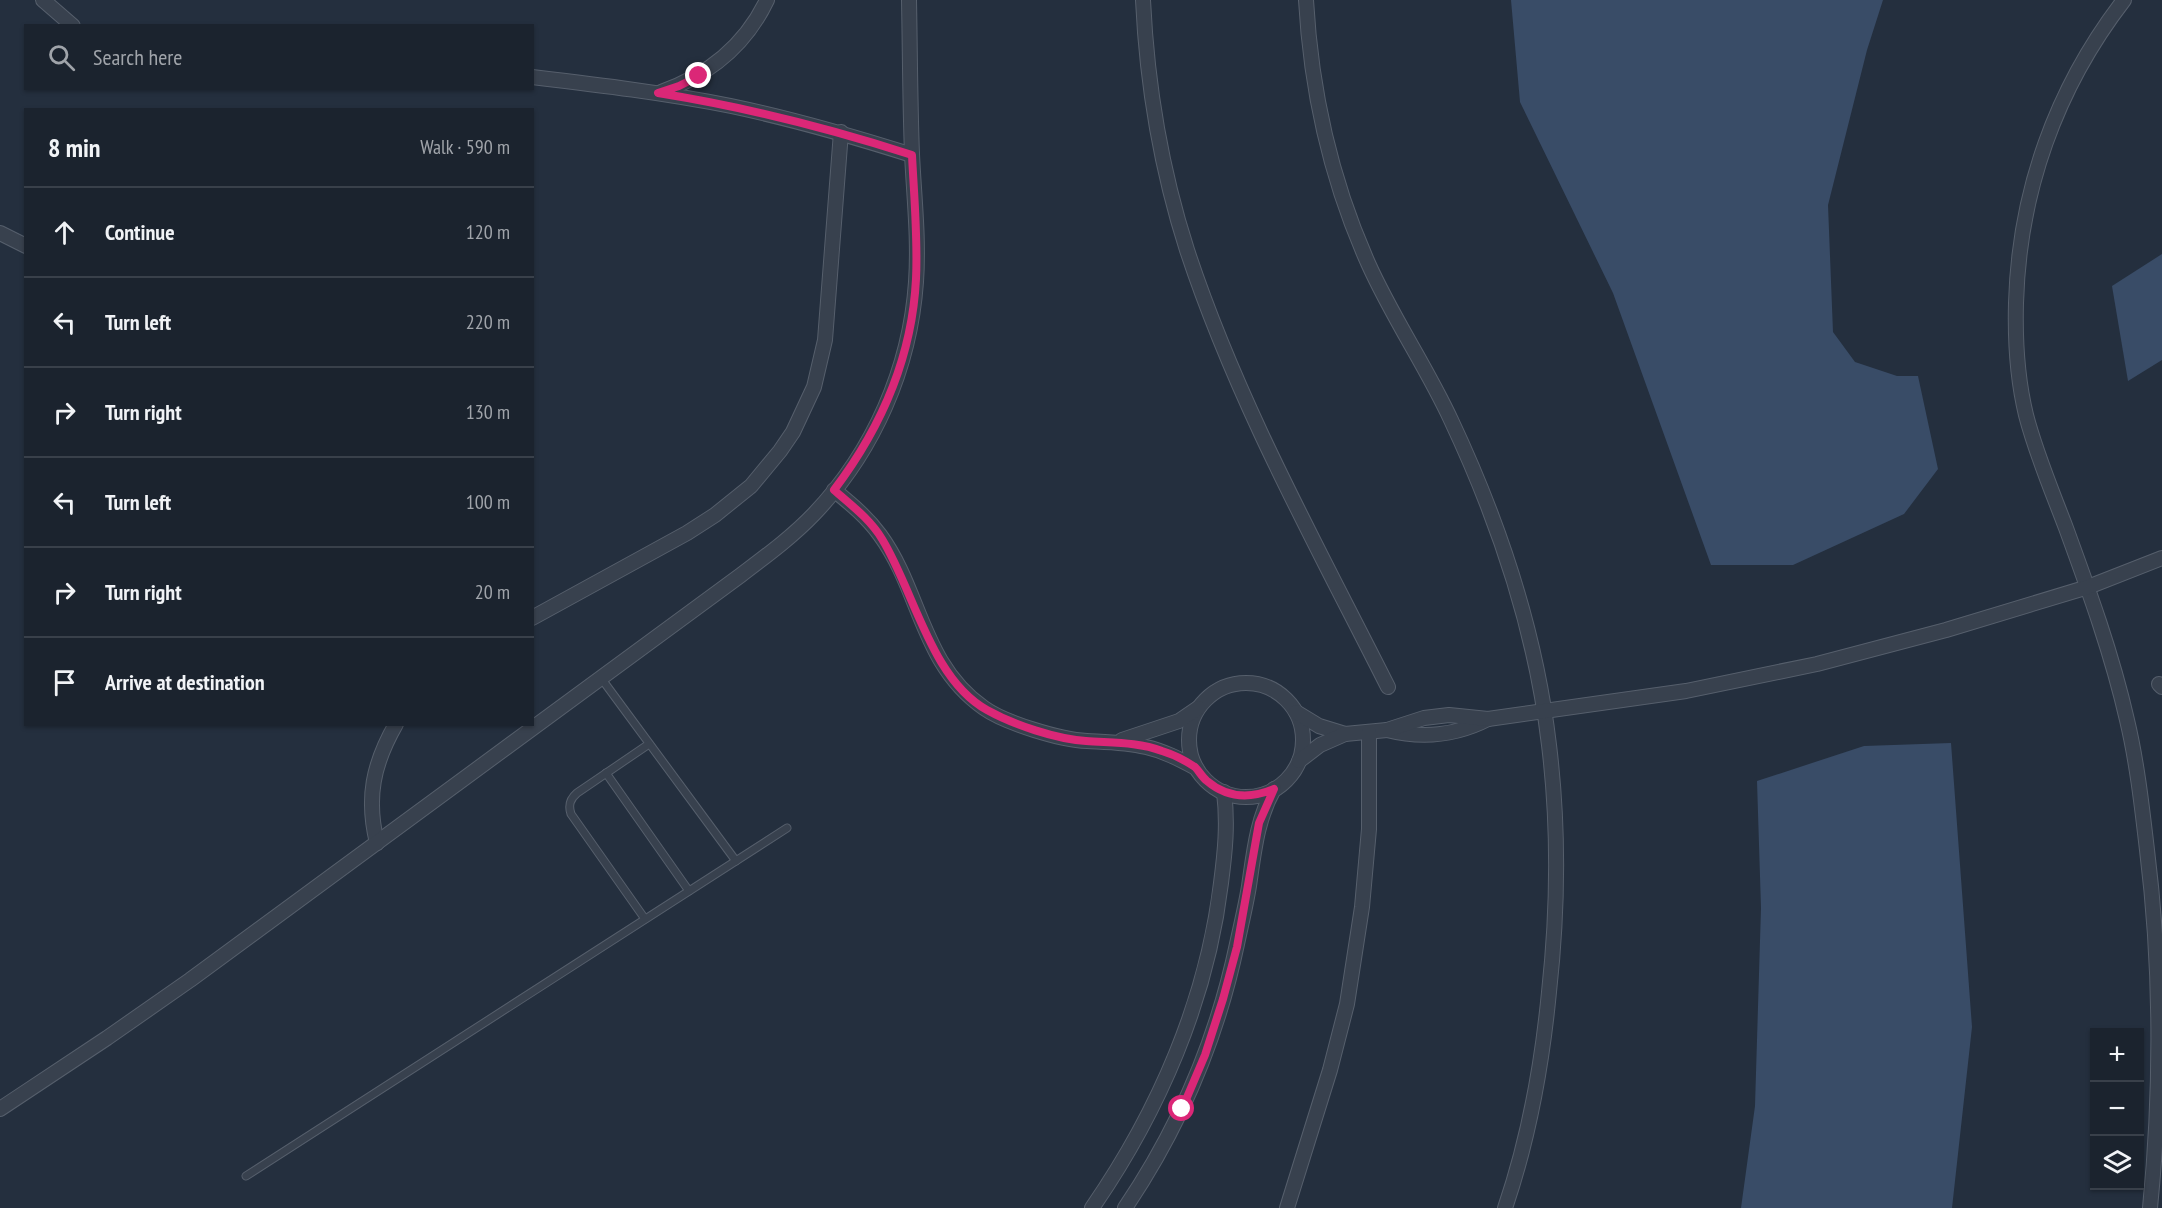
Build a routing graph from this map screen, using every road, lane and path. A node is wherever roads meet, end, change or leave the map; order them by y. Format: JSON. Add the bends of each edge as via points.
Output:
{"nodes":[{"id":1,"x":43,"y":0,"type":"edge"},
{"id":2,"x":767,"y":0,"type":"edge"},
{"id":3,"x":909,"y":0,"type":"edge"},
{"id":4,"x":1143,"y":0,"type":"edge"},
{"id":5,"x":1306,"y":0,"type":"edge"},
{"id":6,"x":2124,"y":0,"type":"edge"},
{"id":7,"x":71,"y":24,"type":"edge"},
{"id":8,"x":534,"y":77,"type":"edge"},
{"id":9,"x":658,"y":93,"type":"junction"},
{"id":10,"x":841,"y":132,"type":"junction"},
{"id":11,"x":912,"y":155,"type":"junction"},
{"id":12,"x":0,"y":233,"type":"edge"},
{"id":13,"x":24,"y":245,"type":"edge"},
{"id":14,"x":834,"y":490,"type":"junction"},
{"id":15,"x":2162,"y":558,"type":"edge"},
{"id":16,"x":2088,"y":587,"type":"junction"},
{"id":17,"x":534,"y":617,"type":"edge"},
{"id":18,"x":601,"y":678,"type":"junction"},
{"id":19,"x":1388,"y":687,"type":"dead end"},
{"id":20,"x":1199,"y":707,"type":"junction"},
{"id":21,"x":1296,"y":711,"type":"junction"},
{"id":22,"x":1544,"y":711,"type":"junction"},
{"id":23,"x":1488,"y":719,"type":"junction"},
{"id":24,"x":395,"y":726,"type":"edge"},
{"id":25,"x":1387,"y":730,"type":"junction"},
{"id":26,"x":1369,"y":732,"type":"junction"},
{"id":27,"x":1345,"y":734,"type":"junction"},
{"id":28,"x":1117,"y":742,"type":"junction"},
{"id":29,"x":649,"y":744,"type":"junction"},
{"id":30,"x":1299,"y":761,"type":"junction"},
{"id":31,"x":1196,"y":768,"type":"junction"},
{"id":32,"x":606,"y":773,"type":"junction"},
{"id":33,"x":1274,"y":789,"type":"junction"},
{"id":34,"x":1224,"y":792,"type":"junction"},
{"id":35,"x":787,"y":828,"type":"dead end"},
{"id":36,"x":377,"y":843,"type":"junction"},
{"id":37,"x":736,"y":861,"type":"junction"},
{"id":38,"x":689,"y":891,"type":"junction"},
{"id":39,"x":645,"y":919,"type":"junction"},
{"id":40,"x":2161,"y":1075,"type":"edge"},
{"id":41,"x":0,"y":1109,"type":"edge"},
{"id":42,"x":246,"y":1176,"type":"dead end"},
{"id":43,"x":1092,"y":1208,"type":"edge"},
{"id":44,"x":1125,"y":1208,"type":"edge"},
{"id":45,"x":1287,"y":1208,"type":"edge"},
{"id":46,"x":1505,"y":1208,"type":"edge"},
{"id":47,"x":2150,"y":1208,"type":"edge"}],
"edges":[{"from":1,"to":7,"type":"street"},
{"from":2,"to":9,"type":"street","via":[[734,50],[699,76]]},
{"from":3,"to":11,"type":"street"},
{"from":4,"to":19,"type":"street","via":[[1149,79],[1163,158],[1186,248],[1242,393]]},
{"from":5,"to":22,"type":"street","via":[[1322,124],[1337,182],[1369,265],[1451,420],[1496,527],[1525,618]]},
{"from":6,"to":16,"type":"street","via":[[2078,69],[2042,151],[2024,218],[2017,282],[2019,382],[2034,442]]},
{"from":8,"to":9,"type":"street"},
{"from":9,"to":10,"type":"street"},
{"from":10,"to":11,"type":"street"},
{"from":10,"to":17,"type":"street","via":[[825,340],[814,387],[793,432],[751,486],[715,516]]},
{"from":11,"to":14,"type":"street","via":[[917,249],[909,335],[882,414]]},
{"from":12,"to":13,"type":"street"},
{"from":14,"to":18,"type":"street","via":[[814,514],[768,554]]},
{"from":14,"to":28,"type":"street","via":[[864,515],[881,536],[940,663],[962,690],[986,709],[1017,723],[1085,741]]},
{"from":15,"to":16,"type":"street"},
{"from":16,"to":22,"type":"street","via":[[1817,664],[1686,691]]},
{"from":16,"to":40,"type":"street","via":[[2119,687],[2138,783],[2154,900]]},
{"from":18,"to":29,"type":"lane"},
{"from":18,"to":36,"type":"street"},
{"from":20,"to":21,"type":"street","via":[[1218,690],[1248,683],[1278,693]]},
{"from":20,"to":28,"type":"street","via":[[1179,722]]},
{"from":20,"to":31,"type":"street","via":[[1189,730]]},
{"from":21,"to":27,"type":"street","via":[[1319,726]]},
{"from":21,"to":30,"type":"street","via":[[1303,736]]},
{"from":22,"to":23,"type":"street"},
{"from":22,"to":46,"type":"street","via":[[1557,845],[1551,970],[1533,1101]]},
{"from":23,"to":25,"type":"street","via":[[1437,716]]},
{"from":23,"to":25,"type":"street","via":[[1439,735]]},
{"from":24,"to":36,"type":"street","via":[[377,765],[371,792],[371,818]]},
{"from":25,"to":26,"type":"street"},
{"from":26,"to":27,"type":"street"},
{"from":26,"to":45,"type":"street","via":[[1368,840],[1347,1004]]},
{"from":27,"to":30,"type":"street","via":[[1320,745]]},
{"from":28,"to":31,"type":"street","via":[[1162,751]]},
{"from":29,"to":32,"type":"lane"},
{"from":29,"to":37,"type":"lane"},
{"from":30,"to":33,"type":"street"},
{"from":31,"to":34,"type":"street"},
{"from":32,"to":38,"type":"lane"},
{"from":32,"to":39,"type":"lane","via":[[573,797],[569,808]]},
{"from":33,"to":34,"type":"street","via":[[1250,796]]},
{"from":33,"to":44,"type":"street","via":[[1259,823],[1237,947],[1205,1055],[1169,1135]]},
{"from":34,"to":43,"type":"street","via":[[1227,845],[1212,940],[1197,998],[1155,1101]]},
{"from":35,"to":37,"type":"lane"},
{"from":36,"to":41,"type":"street","via":[[108,1038]]},
{"from":37,"to":38,"type":"lane"},
{"from":38,"to":39,"type":"lane"},
{"from":39,"to":42,"type":"lane"},
{"from":40,"to":47,"type":"street"}]}
